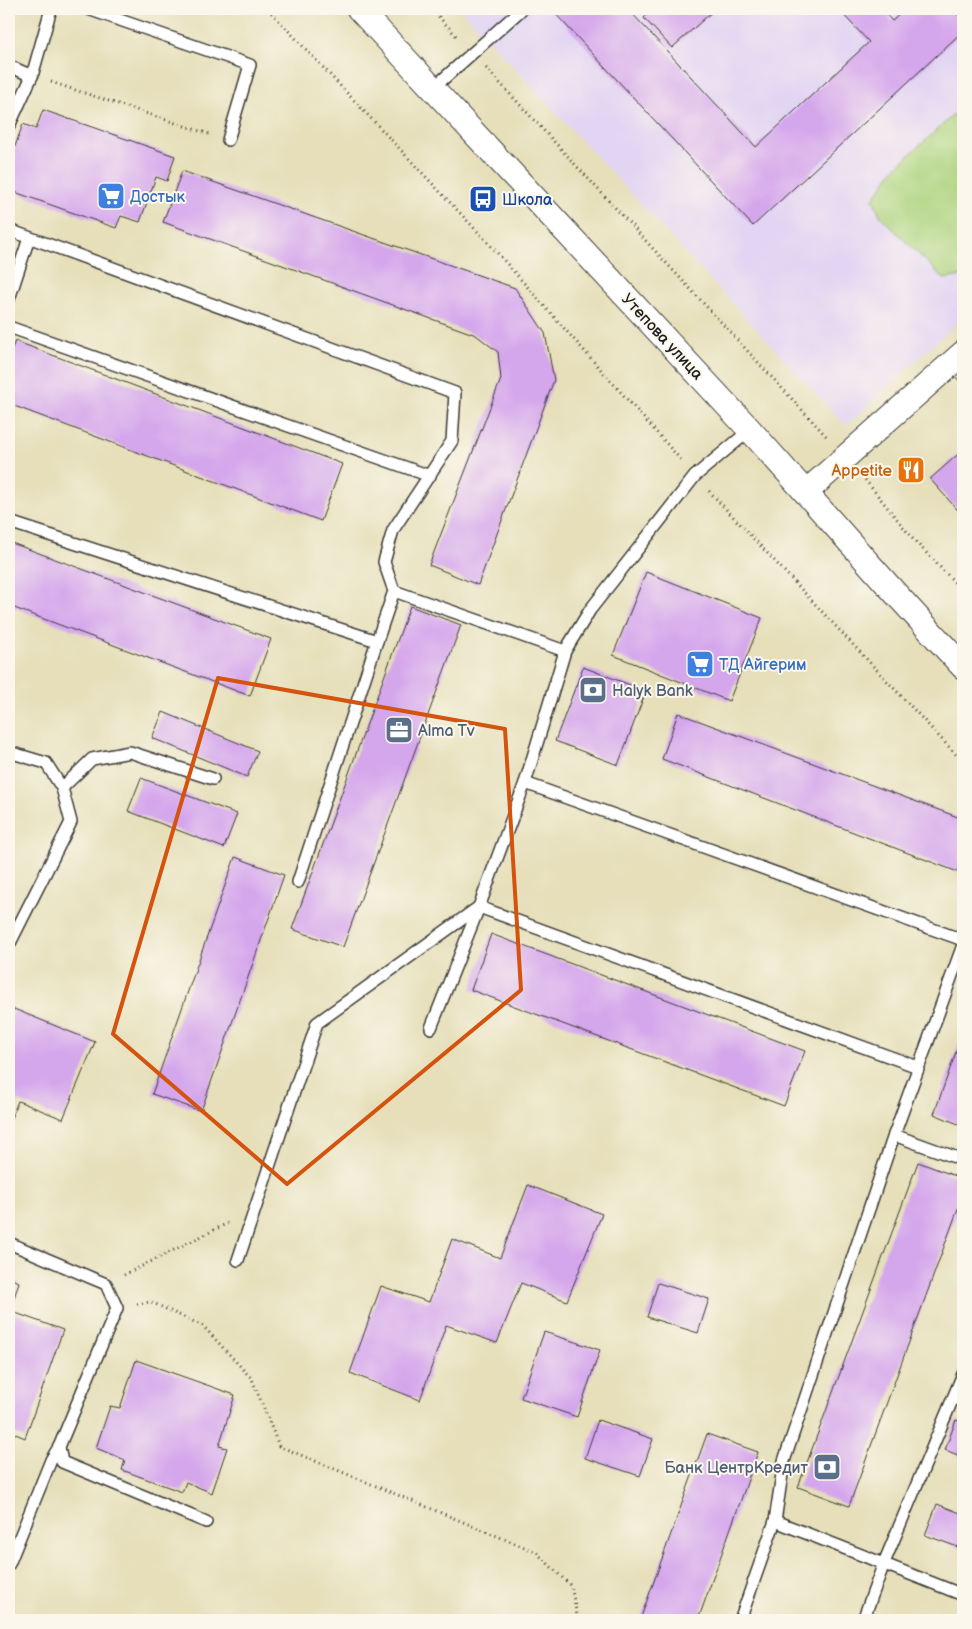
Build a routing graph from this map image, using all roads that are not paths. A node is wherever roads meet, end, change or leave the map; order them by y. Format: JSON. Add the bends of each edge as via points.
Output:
{"nodes":[{"id":1,"x":51,"y":9,"type":"edge"},
{"id":2,"x":88,"y":9,"type":"edge"},
{"id":3,"x":359,"y":9,"type":"edge"},
{"id":4,"x":522,"y":9,"type":"edge"},
{"id":5,"x":9,"y":66,"type":"edge"},
{"id":6,"x":32,"y":76,"type":"junction"},
{"id":7,"x":432,"y":89,"type":"junction"},
{"id":8,"x":9,"y":126,"type":"edge"},
{"id":9,"x":228,"y":140,"type":"road end"},
{"id":10,"x":9,"y":230,"type":"edge"},
{"id":11,"x":28,"y":238,"type":"junction"},
{"id":12,"x":9,"y":298,"type":"edge"},
{"id":13,"x":9,"y":327,"type":"edge"},
{"id":14,"x":963,"y":353,"type":"edge"},
{"id":15,"x":750,"y":430,"type":"junction"},
{"id":16,"x":430,"y":476,"type":"junction"},
{"id":17,"x":806,"y":492,"type":"junction"},
{"id":18,"x":9,"y":522,"type":"edge"},
{"id":19,"x":394,"y":591,"type":"junction"},
{"id":20,"x":377,"y":641,"type":"junction"},
{"id":21,"x":565,"y":651,"type":"junction"},
{"id":22,"x":963,"y":667,"type":"edge"},
{"id":23,"x":9,"y":752,"type":"edge"},
{"id":24,"x":213,"y":779,"type":"dead end"},
{"id":25,"x":525,"y":783,"type":"junction"},
{"id":26,"x":62,"y":788,"type":"junction"},
{"id":27,"x":298,"y":882,"type":"dead end"},
{"id":28,"x":479,"y":907,"type":"junction"},
{"id":29,"x":963,"y":940,"type":"edge"},
{"id":30,"x":9,"y":945,"type":"edge"},
{"id":31,"x":963,"y":945,"type":"edge"},
{"id":32,"x":431,"y":1028,"type":"dead end"},
{"id":33,"x":918,"y":1067,"type":"junction"},
{"id":34,"x":894,"y":1135,"type":"junction"},
{"id":35,"x":963,"y":1160,"type":"edge"},
{"id":36,"x":9,"y":1243,"type":"edge"},
{"id":37,"x":238,"y":1260,"type":"dead end"},
{"id":38,"x":963,"y":1374,"type":"edge"},
{"id":39,"x":59,"y":1447,"type":"junction"},
{"id":40,"x":775,"y":1521,"type":"junction"},
{"id":41,"x":206,"y":1522,"type":"dead end"},
{"id":42,"x":884,"y":1563,"type":"junction"},
{"id":43,"x":9,"y":1564,"type":"edge"},
{"id":44,"x":963,"y":1595,"type":"edge"},
{"id":45,"x":740,"y":1620,"type":"edge"},
{"id":46,"x":863,"y":1620,"type":"edge"}],
"edges":[{"from":1,"to":6,"type":"lane"},
{"from":2,"to":9,"type":"lane","via":[[250,65]]},
{"from":3,"to":7,"type":"street","name":"Утепова улица"},
{"from":4,"to":7,"type":"lane"},
{"from":5,"to":6,"type":"lane"},
{"from":6,"to":8,"type":"lane"},
{"from":7,"to":15,"type":"street","name":"Утепова улица"},
{"from":10,"to":11,"type":"lane"},
{"from":11,"to":12,"type":"lane"},
{"from":11,"to":16,"type":"lane","via":[[456,393],[452,441]]},
{"from":13,"to":16,"type":"lane"},
{"from":14,"to":17,"type":"street"},
{"from":15,"to":17,"type":"street","name":"Утепова улица"},
{"from":15,"to":21,"type":"lane","via":[[695,476],[590,610]]},
{"from":16,"to":19,"type":"lane","via":[[393,530],[384,562]]},
{"from":17,"to":22,"type":"street","name":"Утепова улица"},
{"from":18,"to":20,"type":"lane"},
{"from":19,"to":20,"type":"lane"},
{"from":19,"to":21,"type":"lane"},
{"from":20,"to":27,"type":"lane"},
{"from":21,"to":25,"type":"lane"},
{"from":23,"to":26,"type":"lane","via":[[46,764]]},
{"from":24,"to":26,"type":"lane","via":[[130,752],[92,759]]},
{"from":25,"to":28,"type":"lane"},
{"from":25,"to":29,"type":"lane"},
{"from":26,"to":30,"type":"lane","via":[[71,822]]},
{"from":28,"to":32,"type":"lane"},
{"from":28,"to":33,"type":"lane"},
{"from":28,"to":37,"type":"lane","via":[[317,1023]]},
{"from":31,"to":33,"type":"lane"},
{"from":33,"to":34,"type":"lane"},
{"from":34,"to":35,"type":"lane"},
{"from":34,"to":40,"type":"lane","via":[[784,1461]]},
{"from":36,"to":39,"type":"lane","via":[[106,1284],[117,1308]]},
{"from":38,"to":42,"type":"lane"},
{"from":39,"to":41,"type":"lane","via":[[62,1462]]},
{"from":39,"to":43,"type":"lane"},
{"from":40,"to":42,"type":"lane"},
{"from":40,"to":45,"type":"lane"},
{"from":42,"to":44,"type":"lane"},
{"from":42,"to":46,"type":"lane"}]}
